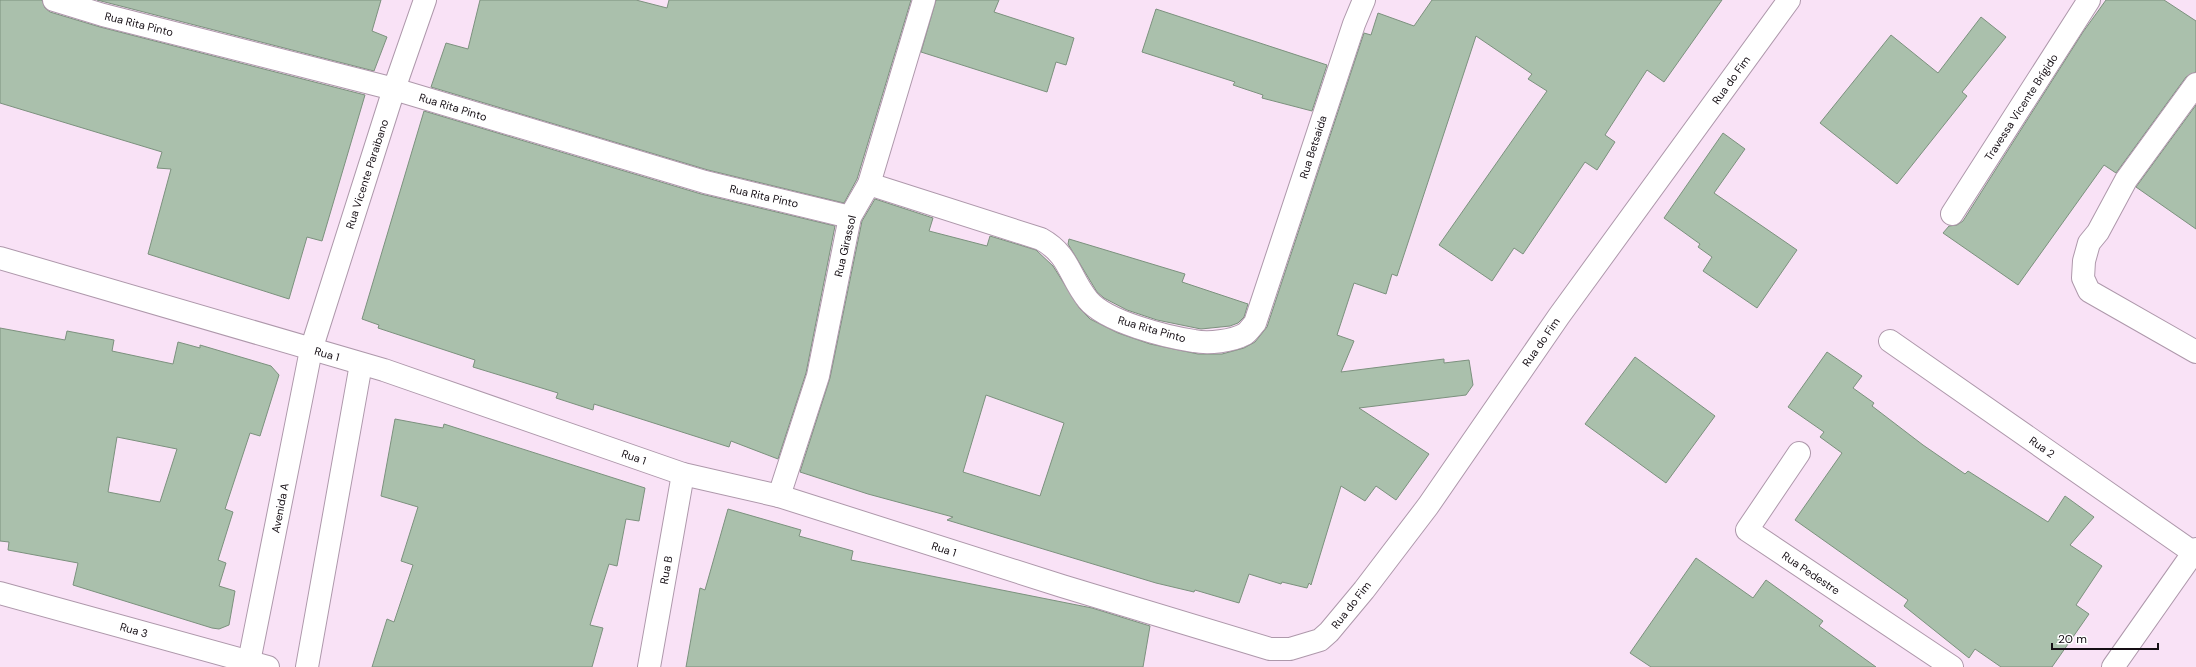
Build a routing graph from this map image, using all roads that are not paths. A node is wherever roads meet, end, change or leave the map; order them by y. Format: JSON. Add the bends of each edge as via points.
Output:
{"nodes":[{"id":1,"x":54,"y":0,"type":"edge"},
{"id":2,"x":425,"y":0,"type":"edge"},
{"id":3,"x":924,"y":0,"type":"edge"},
{"id":4,"x":1364,"y":0,"type":"edge"},
{"id":5,"x":1789,"y":0,"type":"edge"},
{"id":6,"x":2089,"y":0,"type":"edge"},
{"id":7,"x":2196,"y":84,"type":"edge"},
{"id":8,"x":394,"y":89,"type":"junction"},
{"id":9,"x":869,"y":184,"type":"junction"},
{"id":10,"x":1952,"y":214,"type":"dead end"},
{"id":11,"x":850,"y":216,"type":"junction"},
{"id":12,"x":0,"y":258,"type":"edge"},
{"id":13,"x":1265,"y":295,"type":"joint"},
{"id":14,"x":1890,"y":341,"type":"dead end"},
{"id":15,"x":311,"y":350,"type":"junction"},
{"id":16,"x":2196,"y":352,"type":"edge"},
{"id":17,"x":361,"y":364,"type":"junction"},
{"id":18,"x":1799,"y":453,"type":"dead end"},
{"id":19,"x":683,"y":474,"type":"junction"},
{"id":20,"x":779,"y":496,"type":"junction"},
{"id":21,"x":2195,"y":551,"type":"edge"},
{"id":22,"x":0,"y":593,"type":"edge"},
{"id":23,"x":1270,"y":649,"type":"joint"},
{"id":24,"x":255,"y":666,"type":"edge"},
{"id":25,"x":307,"y":667,"type":"edge"},
{"id":26,"x":649,"y":667,"type":"edge"},
{"id":27,"x":1952,"y":667,"type":"edge"},
{"id":28,"x":2113,"y":667,"type":"edge"}],
"edges":[{"from":1,"to":8,"type":"street","name":"Rua Rita Pinto","via":[[110,17]]},
{"from":2,"to":8,"type":"street","name":"Rua Vicente Paraibano"},
{"from":3,"to":9,"type":"street","name":"Rua Girassol"},
{"from":4,"to":13,"type":"street","name":"Rua Betsaida"},
{"from":5,"to":23,"type":"street","name":"Rua do Fim","via":[[1559,316],[1428,506],[1359,596],[1320,640],[1290,650]]},
{"from":6,"to":10,"type":"street","name":"Travessa Vicente Brígido"},
{"from":7,"to":16,"type":"street","via":[[2126,180],[2098,232],[2089,243],[2083,278],[2089,291]]},
{"from":8,"to":11,"type":"street","name":"Rua Rita Pinto","via":[[705,182]]},
{"from":8,"to":15,"type":"street","name":"Rua Vicente Paraibano"},
{"from":9,"to":11,"type":"street","name":"Rua Girassol"},
{"from":9,"to":13,"type":"street","name":"Rua Rita Pinto","via":[[1041,239],[1064,256],[1088,300],[1106,316],[1133,326],[1195,342],[1230,339],[1245,334],[1255,323]]},
{"from":11,"to":20,"type":"street","name":"Rua Girassol","via":[[818,376]]},
{"from":12,"to":15,"type":"street","name":"Rua 1"},
{"from":14,"to":21,"type":"street","name":"Rua 2"},
{"from":15,"to":17,"type":"street","name":"Rua 1"},
{"from":15,"to":24,"type":"street","name":"Avenida A"},
{"from":17,"to":19,"type":"street","name":"Rua 1"},
{"from":17,"to":25,"type":"street"},
{"from":18,"to":27,"type":"street","name":"Rua Pedestre","via":[[1747,530]]},
{"from":19,"to":20,"type":"street","name":"Rua 1"},
{"from":19,"to":26,"type":"street","name":"Rua B"},
{"from":20,"to":23,"type":"street","name":"Rua 1","via":[[1054,584]]},
{"from":21,"to":28,"type":"street"},
{"from":22,"to":24,"type":"street","name":"Rua 3"}]}
